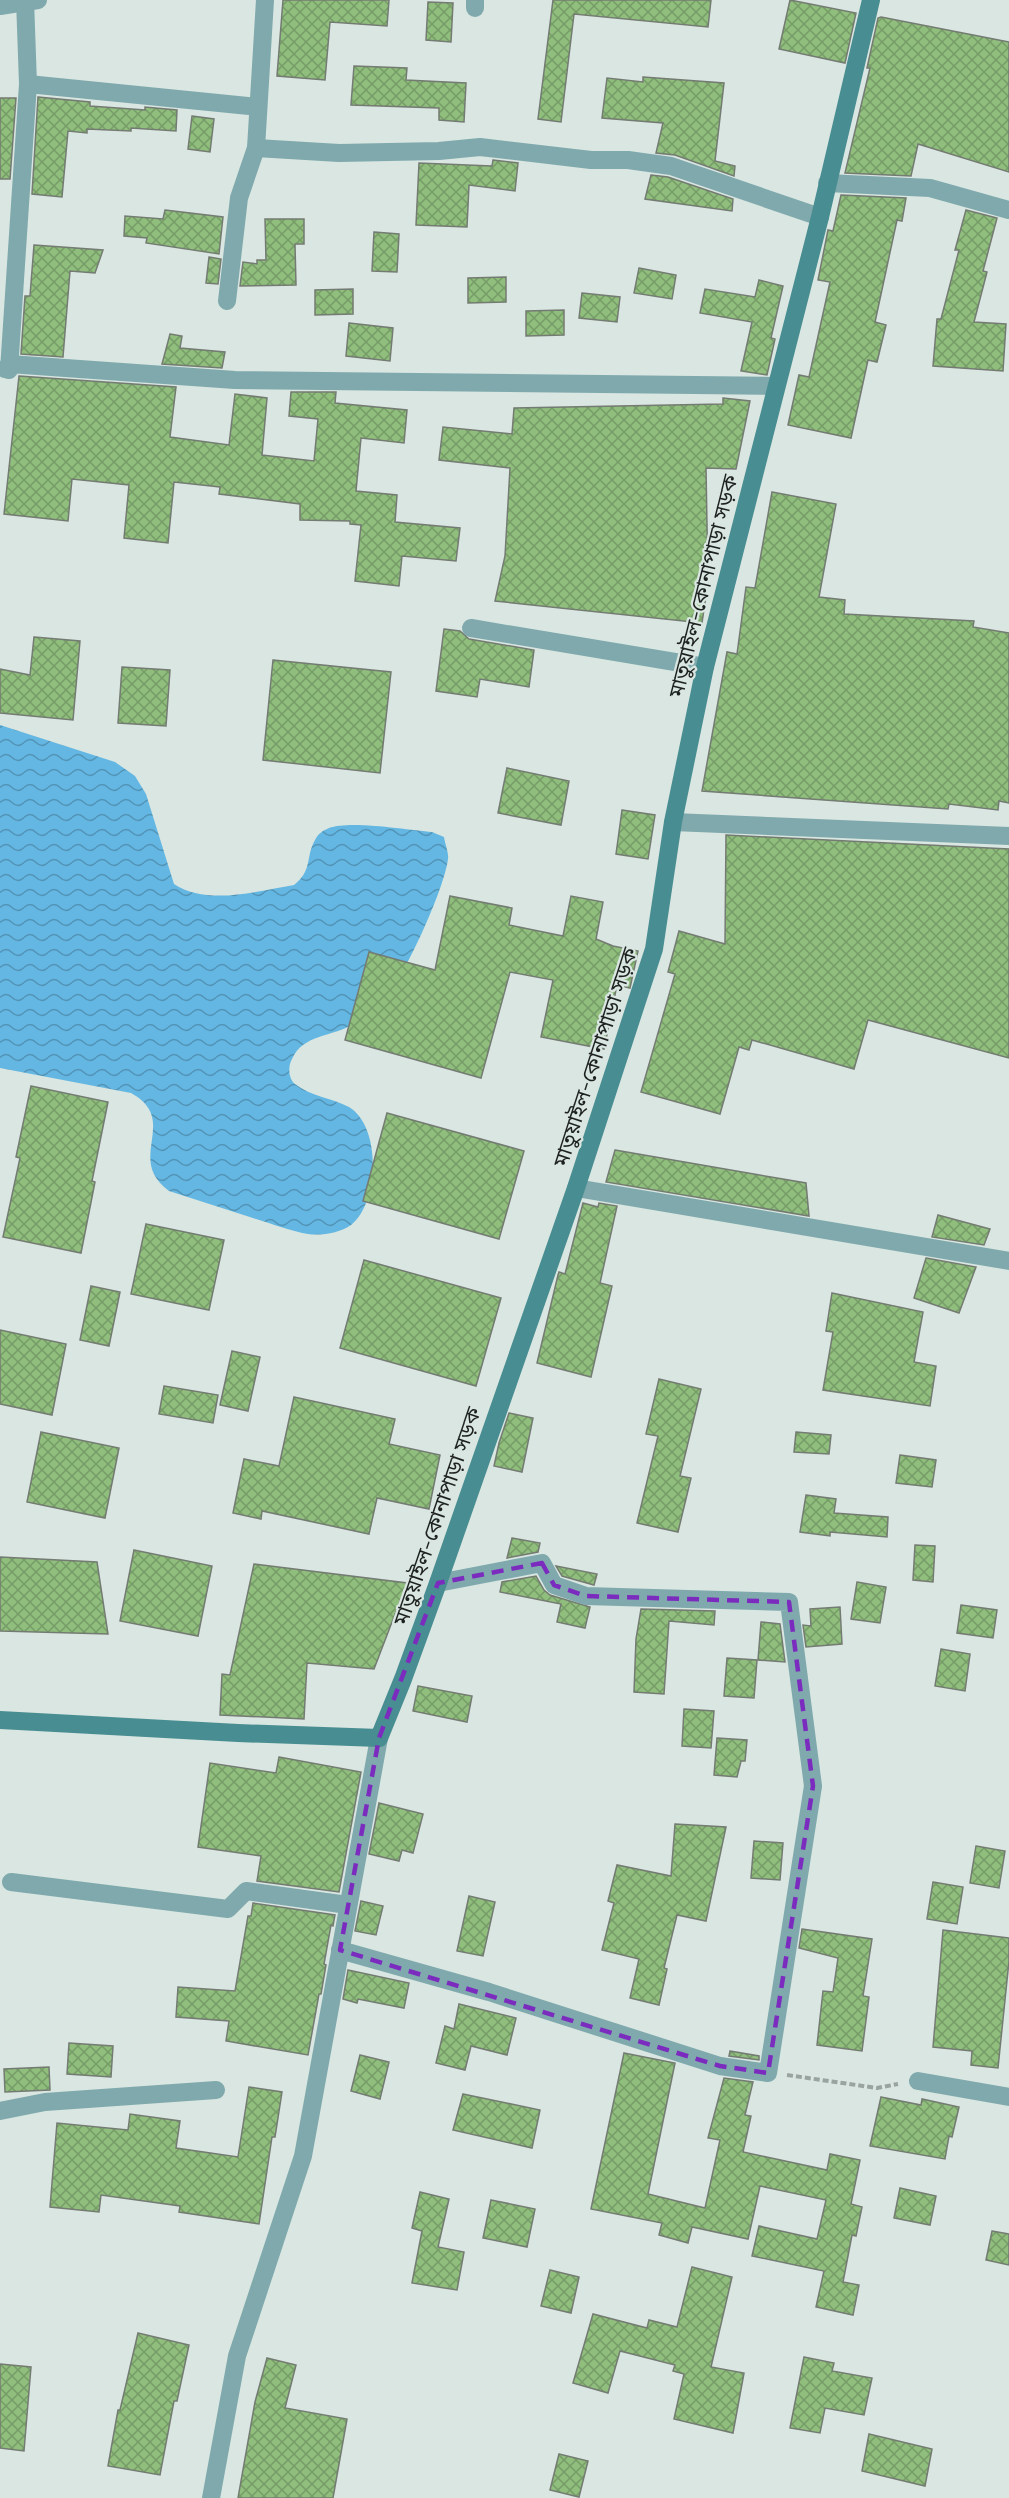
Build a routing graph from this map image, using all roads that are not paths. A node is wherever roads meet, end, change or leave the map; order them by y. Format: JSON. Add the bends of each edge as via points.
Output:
{"nodes":[{"id":1,"x":265,"y":0,"type":"edge"},
{"id":2,"x":871,"y":0,"type":"edge"},
{"id":3,"x":30,"y":1,"type":"edge"},
{"id":4,"x":0,"y":6,"type":"edge"},
{"id":5,"x":28,"y":84,"type":"junction"},
{"id":6,"x":258,"y":107,"type":"junction"},
{"id":7,"x":256,"y":148,"type":"junction"},
{"id":8,"x":827,"y":183,"type":"junction"},
{"id":9,"x":1009,"y":210,"type":"edge"},
{"id":10,"x":820,"y":217,"type":"junction"},
{"id":11,"x":227,"y":301,"type":"dead end"},
{"id":12,"x":5,"y":366,"type":"edge"},
{"id":13,"x":776,"y":386,"type":"junction"},
{"id":14,"x":471,"y":628,"type":"dead end"},
{"id":15,"x":705,"y":667,"type":"junction"},
{"id":16,"x":673,"y":822,"type":"junction"},
{"id":17,"x":1009,"y":836,"type":"edge"},
{"id":18,"x":576,"y":1188,"type":"junction"},
{"id":19,"x":1009,"y":1261,"type":"edge"},
{"id":20,"x":438,"y":1583,"type":"junction"},
{"id":21,"x":0,"y":1720,"type":"edge"},
{"id":22,"x":379,"y":1738,"type":"junction"},
{"id":23,"x":11,"y":1882,"type":"dead end"},
{"id":24,"x":348,"y":1905,"type":"junction"},
{"id":25,"x":340,"y":1950,"type":"junction"},
{"id":26,"x":918,"y":2080,"type":"road end"},
{"id":27,"x":216,"y":2090,"type":"dead end"},
{"id":28,"x":1009,"y":2097,"type":"edge"},
{"id":29,"x":0,"y":2111,"type":"edge"},
{"id":30,"x":210,"y":2498,"type":"edge"}],
"edges":[{"from":1,"to":6,"type":"street"},
{"from":2,"to":8,"type":"main road","name":"মাতুয়াইল-কোনাপাড়া সড়ক"},
{"from":3,"to":4,"type":"street"},
{"from":3,"to":5,"type":"street"},
{"from":5,"to":6,"type":"street"},
{"from":5,"to":12,"type":"street"},
{"from":6,"to":7,"type":"street"},
{"from":7,"to":10,"type":"street","via":[[339,153],[480,147],[591,160],[628,160],[671,166]]},
{"from":7,"to":11,"type":"street","via":[[239,198]]},
{"from":8,"to":9,"type":"street","via":[[930,188]]},
{"from":8,"to":10,"type":"main road","name":"মাতুয়াইল-কোনাপাড়া সড়ক"},
{"from":10,"to":13,"type":"main road","name":"মাতুয়াইল-কোনাপাড়া সড়ক"},
{"from":12,"to":13,"type":"street","via":[[235,380]]},
{"from":13,"to":15,"type":"main road","name":"মাতুয়াইল-কোনাপাড়া সড়ক"},
{"from":14,"to":15,"type":"street"},
{"from":15,"to":16,"type":"main road","name":"মাতুয়াইল-কোনাপাড়া সড়ক"},
{"from":16,"to":17,"type":"street"},
{"from":16,"to":18,"type":"main road","name":"মাতুয়াইল-কোনাপাড়া সড়ক","via":[[654,949]]},
{"from":18,"to":19,"type":"street"},
{"from":18,"to":20,"type":"main road","name":"মাতুয়াইল-কোনাপাড়া সড়ক"},
{"from":20,"to":22,"type":"main road","name":"মাতুয়াইল-কোনাপাড়া সড়ক"},
{"from":20,"to":25,"type":"street","via":[[542,1563],[554,1585],[586,1596],[789,1602],[813,1786],[768,2073],[720,2066],[489,1992]]},
{"from":21,"to":22,"type":"main road"},
{"from":22,"to":24,"type":"street"},
{"from":23,"to":24,"type":"street","via":[[228,1909],[246,1891]]},
{"from":24,"to":25,"type":"street"},
{"from":25,"to":30,"type":"street","via":[[303,2156],[237,2356]]},
{"from":26,"to":28,"type":"street"},
{"from":27,"to":29,"type":"street","via":[[45,2102]]}]}
